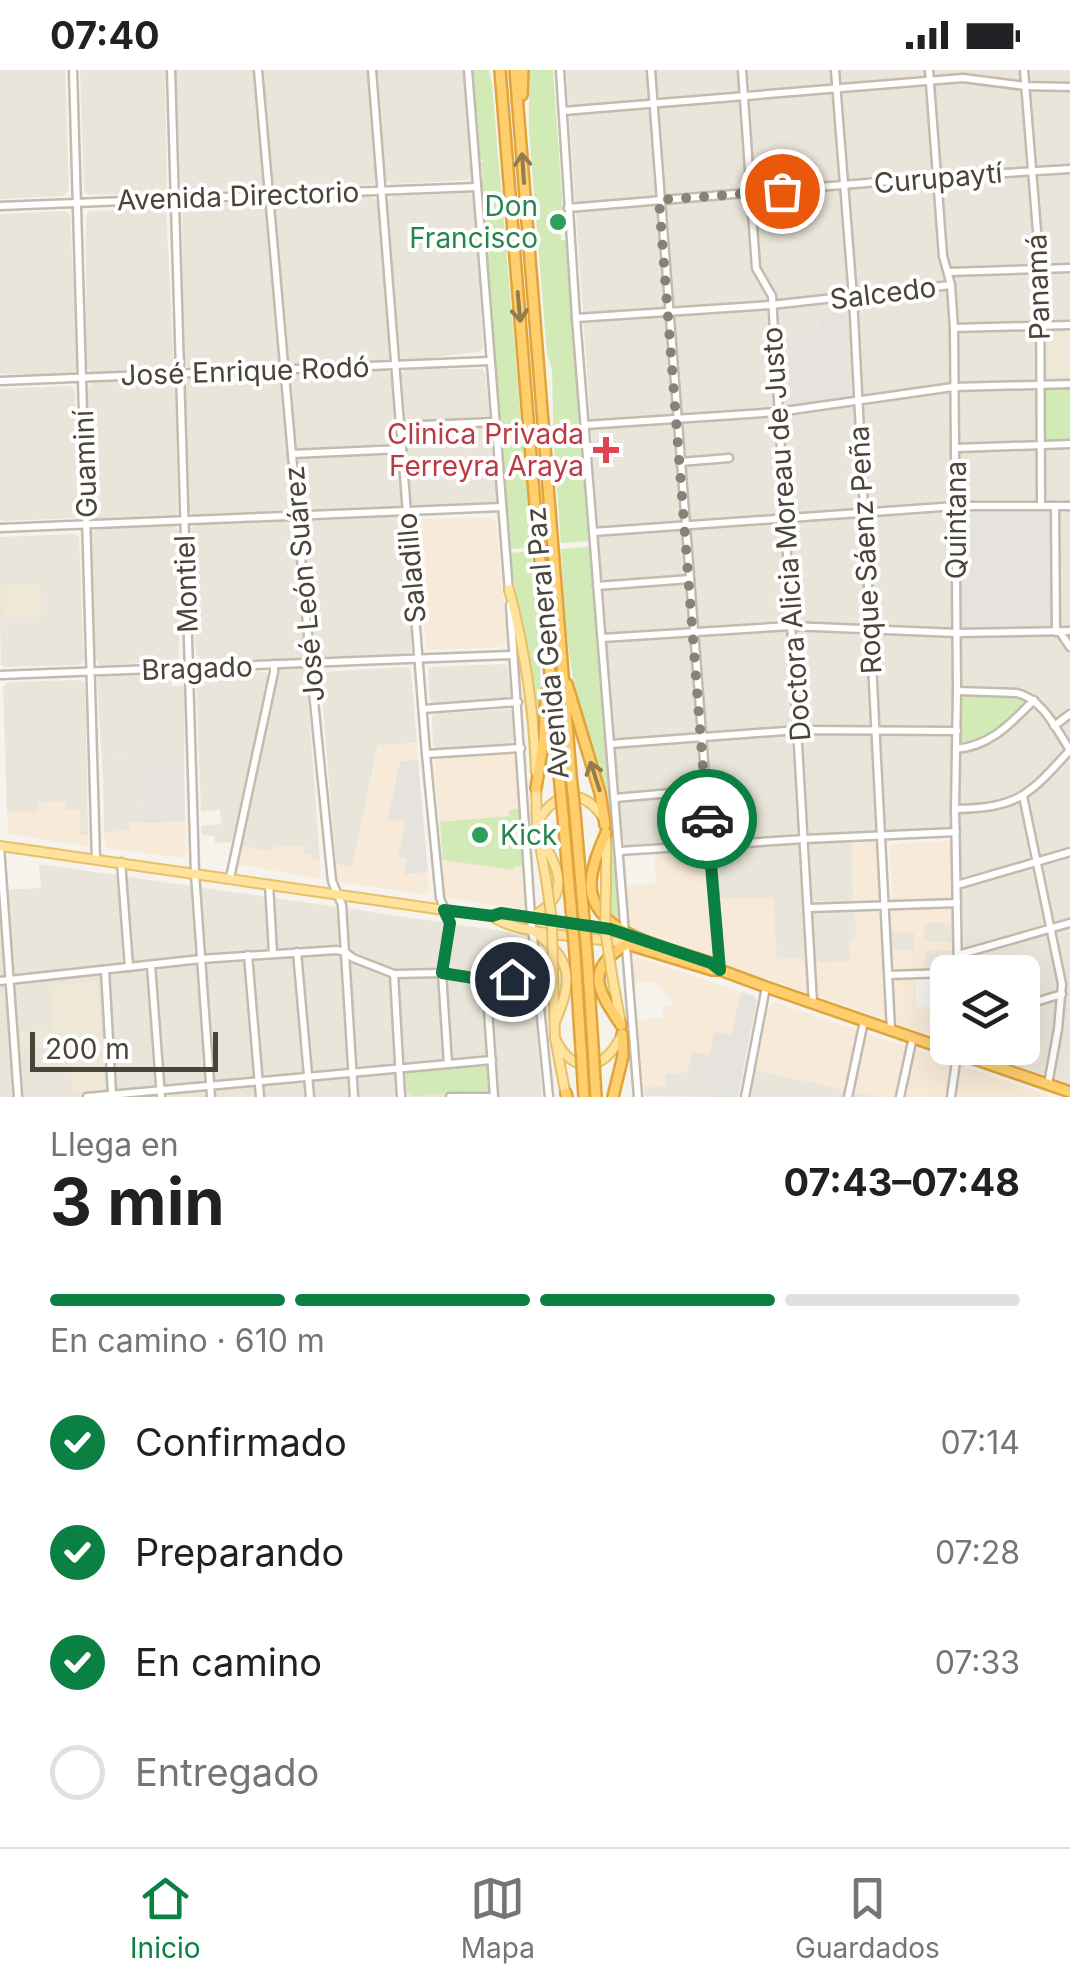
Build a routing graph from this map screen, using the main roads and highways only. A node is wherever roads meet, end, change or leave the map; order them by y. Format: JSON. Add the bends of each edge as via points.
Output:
{"nodes":[{"id":1,"x":497,"y":70,"type":"edge"},
{"id":2,"x":515,"y":70,"type":"edge"},
{"id":3,"x":524,"y":70,"type":"edge"},
{"id":4,"x":520,"y":133,"type":"junction"},
{"id":5,"x":509,"y":589,"type":"road end"},
{"id":6,"x":560,"y":657,"type":"junction"},
{"id":7,"x":548,"y":659,"type":"junction"},
{"id":8,"x":536,"y":788,"type":"junction"},
{"id":9,"x":537,"y":824,"type":"junction"},
{"id":10,"x":606,"y":829,"type":"junction"},
{"id":11,"x":538,"y":835,"type":"junction"},
{"id":12,"x":0,"y":847,"type":"edge"},
{"id":13,"x":577,"y":907,"type":"junction"},
{"id":14,"x":492,"y":916,"type":"junction"},
{"id":15,"x":532,"y":917,"type":"junction"},
{"id":16,"x":533,"y":930,"type":"junction"},
{"id":17,"x":626,"y":939,"type":"junction"},
{"id":18,"x":554,"y":1026,"type":"junction"},
{"id":19,"x":622,"y":1029,"type":"junction"},
{"id":20,"x":555,"y":1038,"type":"junction"},
{"id":21,"x":930,"y":1042,"type":"edge"},
{"id":22,"x":998,"y":1065,"type":"edge"},
{"id":23,"x":1070,"y":1092,"type":"edge"},
{"id":24,"x":567,"y":1096,"type":"edge"},
{"id":25,"x":584,"y":1097,"type":"edge"},
{"id":26,"x":596,"y":1097,"type":"edge"},
{"id":27,"x":613,"y":1097,"type":"edge"}],
"edges":[{"from":1,"to":7,"type":"highway","name":"Avenida General Paz","one_way":true},
{"from":2,"to":4,"type":"highway","name":"Avenida General Paz"},
{"from":3,"to":4,"type":"highway"},
{"from":6,"to":4,"type":"highway","name":"Avenida General Paz","one_way":true},
{"from":5,"to":8,"type":"main road","via":[[534,718]]},
{"from":10,"to":6,"type":"highway","one_way":true},
{"from":6,"to":13,"type":"highway","name":"Avenida General Paz","bridge":true},
{"from":7,"to":8,"type":"highway"},
{"from":7,"to":13,"type":"highway","name":"Avenida General Paz","bridge":true},
{"from":8,"to":9,"type":"main road"},
{"from":9,"to":10,"type":"main road","via":[[547,808],[572,796],[594,805]]},
{"from":9,"to":11,"type":"main road"},
{"from":10,"to":17,"type":"highway","via":[[592,896]]},
{"from":10,"to":19,"type":"main road","bridge":true,"via":[[605,930]]},
{"from":11,"to":15,"type":"main road","via":[[559,886],[550,906]]},
{"from":11,"to":18,"type":"main road","bridge":true,"via":[[552,921]]},
{"from":12,"to":14,"type":"main road"},
{"from":13,"to":25,"type":"highway","name":"Avenida General Paz","bridge":true},
{"from":13,"to":26,"type":"highway","name":"Avenida General Paz","bridge":true,"via":[[587,956]]},
{"from":14,"to":15,"type":"main road"},
{"from":14,"to":16,"type":"main road"},
{"from":15,"to":17,"type":"main road","via":[[610,929]]},
{"from":16,"to":17,"type":"main road"},
{"from":16,"to":18,"type":"main road","via":[[560,954],[566,970]]},
{"from":17,"to":19,"type":"highway","via":[[598,975]]},
{"from":17,"to":21,"type":"highway"},
{"from":18,"to":20,"type":"main road"},
{"from":19,"to":20,"type":"main road","via":[[606,1058],[587,1066],[567,1057]]},
{"from":19,"to":27,"type":"highway"},
{"from":20,"to":24,"type":"main road"},
{"from":22,"to":23,"type":"highway"}]}
